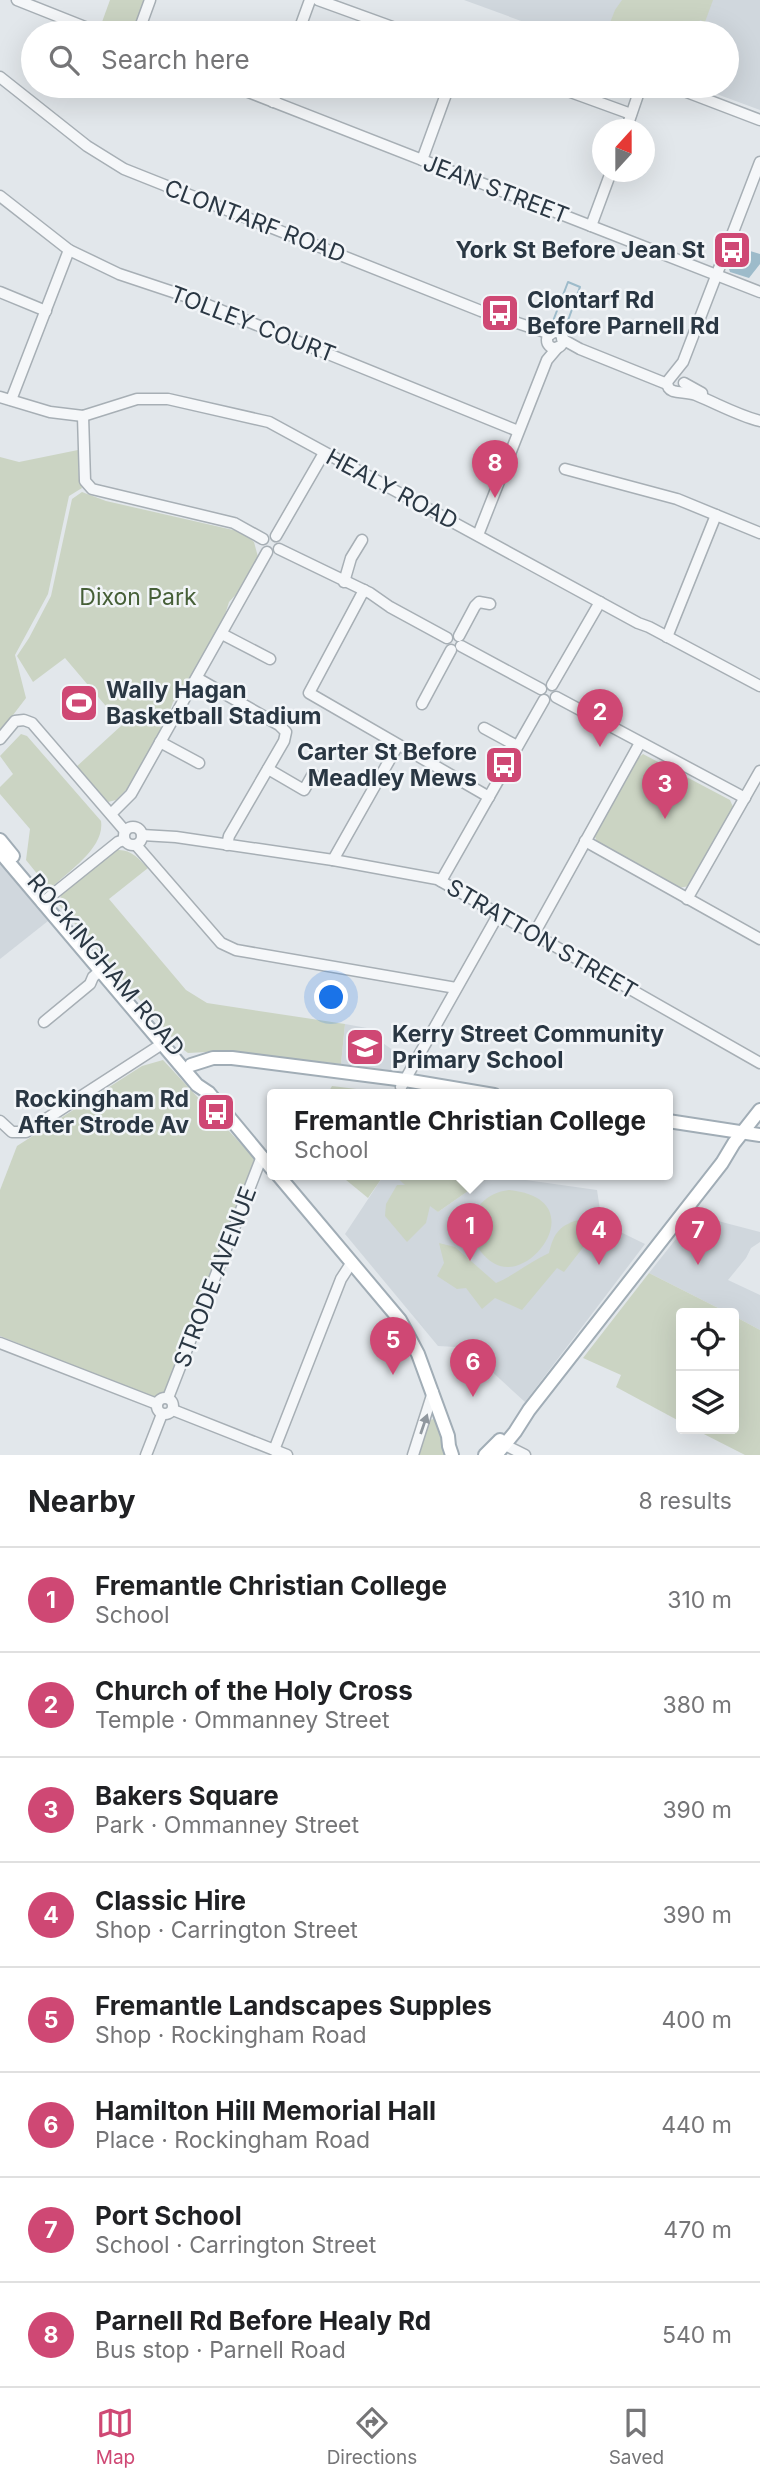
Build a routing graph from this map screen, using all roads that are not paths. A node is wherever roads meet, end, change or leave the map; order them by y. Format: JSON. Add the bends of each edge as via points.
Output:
{"nodes":[{"id":1,"x":17,"y":0,"type":"edge"},
{"id":2,"x":150,"y":0,"type":"edge"},
{"id":3,"x":310,"y":0,"type":"edge"},
{"id":4,"x":318,"y":0,"type":"edge"},
{"id":5,"x":70,"y":21,"type":"edge"},
{"id":6,"x":142,"y":21,"type":"edge"},
{"id":7,"x":302,"y":21,"type":"edge"},
{"id":8,"x":376,"y":21,"type":"edge"},
{"id":9,"x":0,"y":76,"type":"edge"},
{"id":10,"x":21,"y":93,"type":"edge"},
{"id":11,"x":27,"y":98,"type":"edge"},
{"id":12,"x":263,"y":98,"type":"edge"},
{"id":13,"x":274,"y":98,"type":"edge"},
{"id":14,"x":445,"y":98,"type":"edge"},
{"id":15,"x":590,"y":98,"type":"edge"},
{"id":16,"x":637,"y":98,"type":"edge"},
{"id":17,"x":702,"y":98,"type":"edge"},
{"id":18,"x":273,"y":102,"type":"junction"},
{"id":19,"x":631,"y":114,"type":"junction"},
{"id":20,"x":629,"y":119,"type":"edge"},
{"id":21,"x":760,"y":120,"type":"edge"},
{"id":22,"x":422,"y":160,"type":"junction"},
{"id":23,"x":760,"y":162,"type":"edge"},
{"id":24,"x":607,"y":182,"type":"edge"},
{"id":25,"x":755,"y":188,"type":"edge"},
{"id":26,"x":0,"y":196,"type":"edge"},
{"id":27,"x":591,"y":226,"type":"junction"},
{"id":28,"x":69,"y":250,"type":"junction"},
{"id":29,"x":717,"y":276,"type":"junction"},
{"id":30,"x":0,"y":292,"type":"edge"},
{"id":31,"x":760,"y":292,"type":"edge"},
{"id":32,"x":46,"y":311,"type":"junction"},
{"id":33,"x":554,"y":342,"type":"junction"},
{"id":34,"x":676,"y":381,"type":"junction"},
{"id":35,"x":5,"y":399,"type":"edge"},
{"id":36,"x":83,"y":416,"type":"junction"},
{"id":37,"x":760,"y":419,"type":"edge"},
{"id":38,"x":518,"y":431,"type":"junction"},
{"id":39,"x":324,"y":453,"type":"junction"},
{"id":40,"x":565,"y":469,"type":"dead end"},
{"id":41,"x":716,"y":515,"type":"junction"},
{"id":42,"x":760,"y":533,"type":"edge"},
{"id":43,"x":276,"y":536,"type":"junction"},
{"id":44,"x":478,"y":536,"type":"junction"},
{"id":45,"x":263,"y":539,"type":"junction"},
{"id":46,"x":362,"y":540,"type":"dead end"},
{"id":47,"x":279,"y":549,"type":"junction"},
{"id":48,"x":267,"y":552,"type":"junction"},
{"id":49,"x":344,"y":582,"type":"junction"},
{"id":50,"x":364,"y":590,"type":"junction"},
{"id":51,"x":600,"y":602,"type":"junction"},
{"id":52,"x":490,"y":604,"type":"dead end"},
{"id":53,"x":222,"y":634,"type":"junction"},
{"id":54,"x":667,"y":637,"type":"junction"},
{"id":55,"x":457,"y":644,"type":"junction"},
{"id":56,"x":270,"y":659,"type":"dead end"},
{"id":57,"x":197,"y":678,"type":"junction"},
{"id":58,"x":552,"y":685,"type":"junction"},
{"id":59,"x":760,"y":687,"type":"edge"},
{"id":60,"x":541,"y":689,"type":"junction"},
{"id":61,"x":556,"y":696,"type":"junction"},
{"id":62,"x":544,"y":700,"type":"junction"},
{"id":63,"x":422,"y":705,"type":"dead end"},
{"id":64,"x":484,"y":728,"type":"dead end"},
{"id":65,"x":0,"y":739,"type":"edge"},
{"id":66,"x":160,"y":742,"type":"junction"},
{"id":67,"x":640,"y":743,"type":"junction"},
{"id":68,"x":398,"y":745,"type":"junction"},
{"id":69,"x":517,"y":746,"type":"junction"},
{"id":70,"x":199,"y":763,"type":"dead end"},
{"id":71,"x":268,"y":769,"type":"junction"},
{"id":72,"x":760,"y":771,"type":"edge"},
{"id":73,"x":313,"y":774,"type":"dead end"},
{"id":74,"x":489,"y":797,"type":"junction"},
{"id":75,"x":745,"y":798,"type":"junction"},
{"id":76,"x":111,"y":814,"type":"junction"},
{"id":77,"x":125,"y":835,"type":"junction"},
{"id":78,"x":142,"y":835,"type":"junction"},
{"id":79,"x":0,"y":839,"type":"edge"},
{"id":80,"x":584,"y":841,"type":"junction"},
{"id":81,"x":136,"y":845,"type":"junction"},
{"id":82,"x":227,"y":845,"type":"junction"},
{"id":83,"x":0,"y":852,"type":"edge"},
{"id":84,"x":333,"y":860,"type":"junction"},
{"id":85,"x":441,"y":881,"type":"junction"},
{"id":86,"x":687,"y":899,"type":"junction"},
{"id":87,"x":45,"y":900,"type":"junction"},
{"id":88,"x":498,"y":915,"type":"junction"},
{"id":89,"x":534,"y":934,"type":"junction"},
{"id":90,"x":760,"y":939,"type":"edge"},
{"id":91,"x":100,"y":971,"type":"junction"},
{"id":92,"x":456,"y":988,"type":"junction"},
{"id":93,"x":44,"y":1022,"type":"dead end"},
{"id":94,"x":162,"y":1044,"type":"junction"},
{"id":95,"x":760,"y":1063,"type":"edge"},
{"id":96,"x":194,"y":1070,"type":"junction"},
{"id":97,"x":403,"y":1084,"type":"junction"},
{"id":98,"x":428,"y":1089,"type":"edge"},
{"id":99,"x":444,"y":1089,"type":"edge"},
{"id":100,"x":209,"y":1093,"type":"junction"},
{"id":101,"x":760,"y":1110,"type":"edge"},
{"id":102,"x":673,"y":1116,"type":"edge"},
{"id":103,"x":0,"y":1121,"type":"edge"},
{"id":104,"x":673,"y":1121,"type":"edge"},
{"id":105,"x":754,"y":1129,"type":"edge"},
{"id":106,"x":262,"y":1156,"type":"junction"},
{"id":107,"x":267,"y":1162,"type":"edge"},
{"id":108,"x":282,"y":1180,"type":"edge"},
{"id":109,"x":352,"y":1262,"type":"junction"},
{"id":110,"x":0,"y":1343,"type":"edge"},
{"id":111,"x":433,"y":1392,"type":"junction"},
{"id":112,"x":168,"y":1398,"type":"junction"},
{"id":113,"x":157,"y":1404,"type":"junction"},
{"id":114,"x":168,"y":1412,"type":"junction"},
{"id":115,"x":518,"y":1424,"type":"junction"},
{"id":116,"x":449,"y":1436,"type":"junction"},
{"id":117,"x":274,"y":1450,"type":"junction"},
{"id":118,"x":500,"y":1450,"type":"edge"},
{"id":119,"x":146,"y":1455,"type":"edge"},
{"id":120,"x":287,"y":1455,"type":"edge"},
{"id":121,"x":413,"y":1455,"type":"edge"},
{"id":122,"x":452,"y":1455,"type":"edge"},
{"id":123,"x":461,"y":1455,"type":"edge"},
{"id":124,"x":485,"y":1455,"type":"edge"},
{"id":125,"x":526,"y":1455,"type":"edge"}],
"edges":[{"from":1,"to":5,"type":"street"},
{"from":2,"to":6,"type":"street"},
{"from":3,"to":7,"type":"street"},
{"from":4,"to":8,"type":"street"},
{"from":9,"to":10,"type":"street","name":"CLONTARF ROAD"},
{"from":11,"to":33,"type":"street","name":"CLONTARF ROAD","via":[[124,169]]},
{"from":12,"to":18,"type":"street","name":"JEAN STREET"},
{"from":13,"to":18,"type":"street"},
{"from":14,"to":22,"type":"street"},
{"from":15,"to":19,"type":"street"},
{"from":16,"to":19,"type":"street"},
{"from":17,"to":21,"type":"street"},
{"from":18,"to":22,"type":"street","name":"JEAN STREET"},
{"from":19,"to":20,"type":"street"},
{"from":22,"to":27,"type":"street","name":"JEAN STREET"},
{"from":23,"to":25,"type":"street"},
{"from":24,"to":27,"type":"street"},
{"from":25,"to":29,"type":"street"},
{"from":26,"to":28,"type":"street","name":"TOLLEY COURT"},
{"from":27,"to":29,"type":"street","name":"JEAN STREET"},
{"from":28,"to":32,"type":"street"},
{"from":28,"to":38,"type":"street","name":"TOLLEY COURT","via":[[119,274],[238,317]]},
{"from":29,"to":31,"type":"street","name":"JEAN STREET"},
{"from":29,"to":34,"type":"street"},
{"from":30,"to":32,"type":"street"},
{"from":32,"to":35,"type":"street"},
{"from":33,"to":34,"type":"street","name":"CLONTARF ROAD"},
{"from":33,"to":38,"type":"street"},
{"from":34,"to":37,"type":"street","name":"CLONTARF ROAD"},
{"from":35,"to":36,"type":"street","name":"HEALY ROAD"},
{"from":36,"to":39,"type":"street","name":"HEALY ROAD","via":[[137,399],[167,399],[269,422]]},
{"from":36,"to":45,"type":"street","via":[[85,481],[92,489],[234,523]]},
{"from":38,"to":44,"type":"street"},
{"from":39,"to":43,"type":"street"},
{"from":39,"to":44,"type":"street","name":"HEALY ROAD"},
{"from":40,"to":41,"type":"street","via":[[644,489]]},
{"from":41,"to":42,"type":"street"},
{"from":41,"to":54,"type":"street"},
{"from":43,"to":45,"type":"street"},
{"from":43,"to":47,"type":"street"},
{"from":44,"to":51,"type":"street","name":"HEALY ROAD"},
{"from":45,"to":48,"type":"street"},
{"from":46,"to":49,"type":"street"},
{"from":47,"to":48,"type":"street"},
{"from":47,"to":49,"type":"street"},
{"from":48,"to":53,"type":"street"},
{"from":49,"to":50,"type":"street"},
{"from":50,"to":55,"type":"street","via":[[447,638],[446,642]]},
{"from":50,"to":68,"type":"street","via":[[309,693]]},
{"from":51,"to":54,"type":"street","name":"HEALY ROAD"},
{"from":51,"to":58,"type":"street"},
{"from":52,"to":55,"type":"street","via":[[475,606]]},
{"from":53,"to":56,"type":"street"},
{"from":53,"to":57,"type":"street"},
{"from":54,"to":59,"type":"street","name":"HEALY ROAD"},
{"from":55,"to":60,"type":"street"},
{"from":55,"to":63,"type":"street"},
{"from":57,"to":66,"type":"street"},
{"from":57,"to":71,"type":"street","via":[[286,732]]},
{"from":58,"to":60,"type":"street"},
{"from":58,"to":61,"type":"street"},
{"from":60,"to":62,"type":"street"},
{"from":61,"to":62,"type":"street"},
{"from":61,"to":67,"type":"street"},
{"from":62,"to":69,"type":"street"},
{"from":64,"to":69,"type":"street"},
{"from":65,"to":76,"type":"street","via":[[15,721],[32,723]]},
{"from":66,"to":70,"type":"street"},
{"from":66,"to":76,"type":"street","via":[[131,794]]},
{"from":67,"to":75,"type":"street"},
{"from":67,"to":80,"type":"street"},
{"from":68,"to":74,"type":"street"},
{"from":68,"to":84,"type":"street"},
{"from":69,"to":74,"type":"street"},
{"from":71,"to":73,"type":"street","via":[[304,790]]},
{"from":71,"to":82,"type":"street"},
{"from":72,"to":75,"type":"street"},
{"from":74,"to":85,"type":"street"},
{"from":75,"to":86,"type":"street"},
{"from":76,"to":77,"type":"street"},
{"from":77,"to":78,"type":"street","via":[[131,827]]},
{"from":77,"to":81,"type":"street","via":[[128,844]]},
{"from":77,"to":87,"type":"street"},
{"from":78,"to":81,"type":"street"},
{"from":78,"to":82,"type":"street","name":"STRATTON STREET"},
{"from":79,"to":87,"type":"main road","name":"ROCKINGHAM ROAD"},
{"from":80,"to":86,"type":"street"},
{"from":80,"to":89,"type":"street"},
{"from":81,"to":92,"type":"street","via":[[221,943],[236,950]]},
{"from":82,"to":84,"type":"street","name":"STRATTON STREET"},
{"from":83,"to":87,"type":"main road","name":"ROCKINGHAM ROAD"},
{"from":84,"to":85,"type":"street","name":"STRATTON STREET"},
{"from":85,"to":88,"type":"street","name":"STRATTON STREET"},
{"from":86,"to":90,"type":"street"},
{"from":87,"to":91,"type":"main road","name":"ROCKINGHAM ROAD"},
{"from":87,"to":96,"type":"main road","name":"ROCKINGHAM ROAD"},
{"from":88,"to":89,"type":"street","name":"STRATTON STREET"},
{"from":88,"to":92,"type":"street"},
{"from":89,"to":95,"type":"street","name":"STRATTON STREET"},
{"from":91,"to":93,"type":"street"},
{"from":91,"to":94,"type":"main road","name":"ROCKINGHAM ROAD"},
{"from":92,"to":97,"type":"street"},
{"from":94,"to":100,"type":"main road","name":"ROCKINGHAM ROAD"},
{"from":94,"to":103,"type":"street","via":[[26,1132],[12,1132]]},
{"from":96,"to":97,"type":"main road","via":[[213,1058],[232,1058]]},
{"from":96,"to":100,"type":"main road","name":"ROCKINGHAM ROAD"},
{"from":97,"to":98,"type":"main road"},
{"from":97,"to":99,"type":"main road"},
{"from":100,"to":106,"type":"main road","name":"ROCKINGHAM ROAD"},
{"from":101,"to":105,"type":"main road"},
{"from":102,"to":105,"type":"main road"},
{"from":104,"to":105,"type":"main road"},
{"from":105,"to":115,"type":"main road","via":[[722,1163]]},
{"from":106,"to":107,"type":"main road","name":"ROCKINGHAM ROAD"},
{"from":106,"to":112,"type":"street","name":"STRODE AVENUE"},
{"from":108,"to":109,"type":"main road"},
{"from":109,"to":111,"type":"main road","via":[[400,1320]]},
{"from":109,"to":117,"type":"street","via":[[341,1279]]},
{"from":110,"to":113,"type":"street"},
{"from":111,"to":116,"type":"main road"},
{"from":121,"to":111,"type":"street","one_way":true},
{"from":112,"to":113,"type":"street"},
{"from":112,"to":114,"type":"street","via":[[173,1404]]},
{"from":113,"to":114,"type":"street","via":[[158,1410]]},
{"from":114,"to":117,"type":"street"},
{"from":114,"to":119,"type":"street"},
{"from":115,"to":118,"type":"main road"},
{"from":115,"to":124,"type":"main road"},
{"from":116,"to":122,"type":"main road"},
{"from":116,"to":123,"type":"main road"},
{"from":117,"to":120,"type":"street"},
{"from":118,"to":125,"type":"street"}]}
